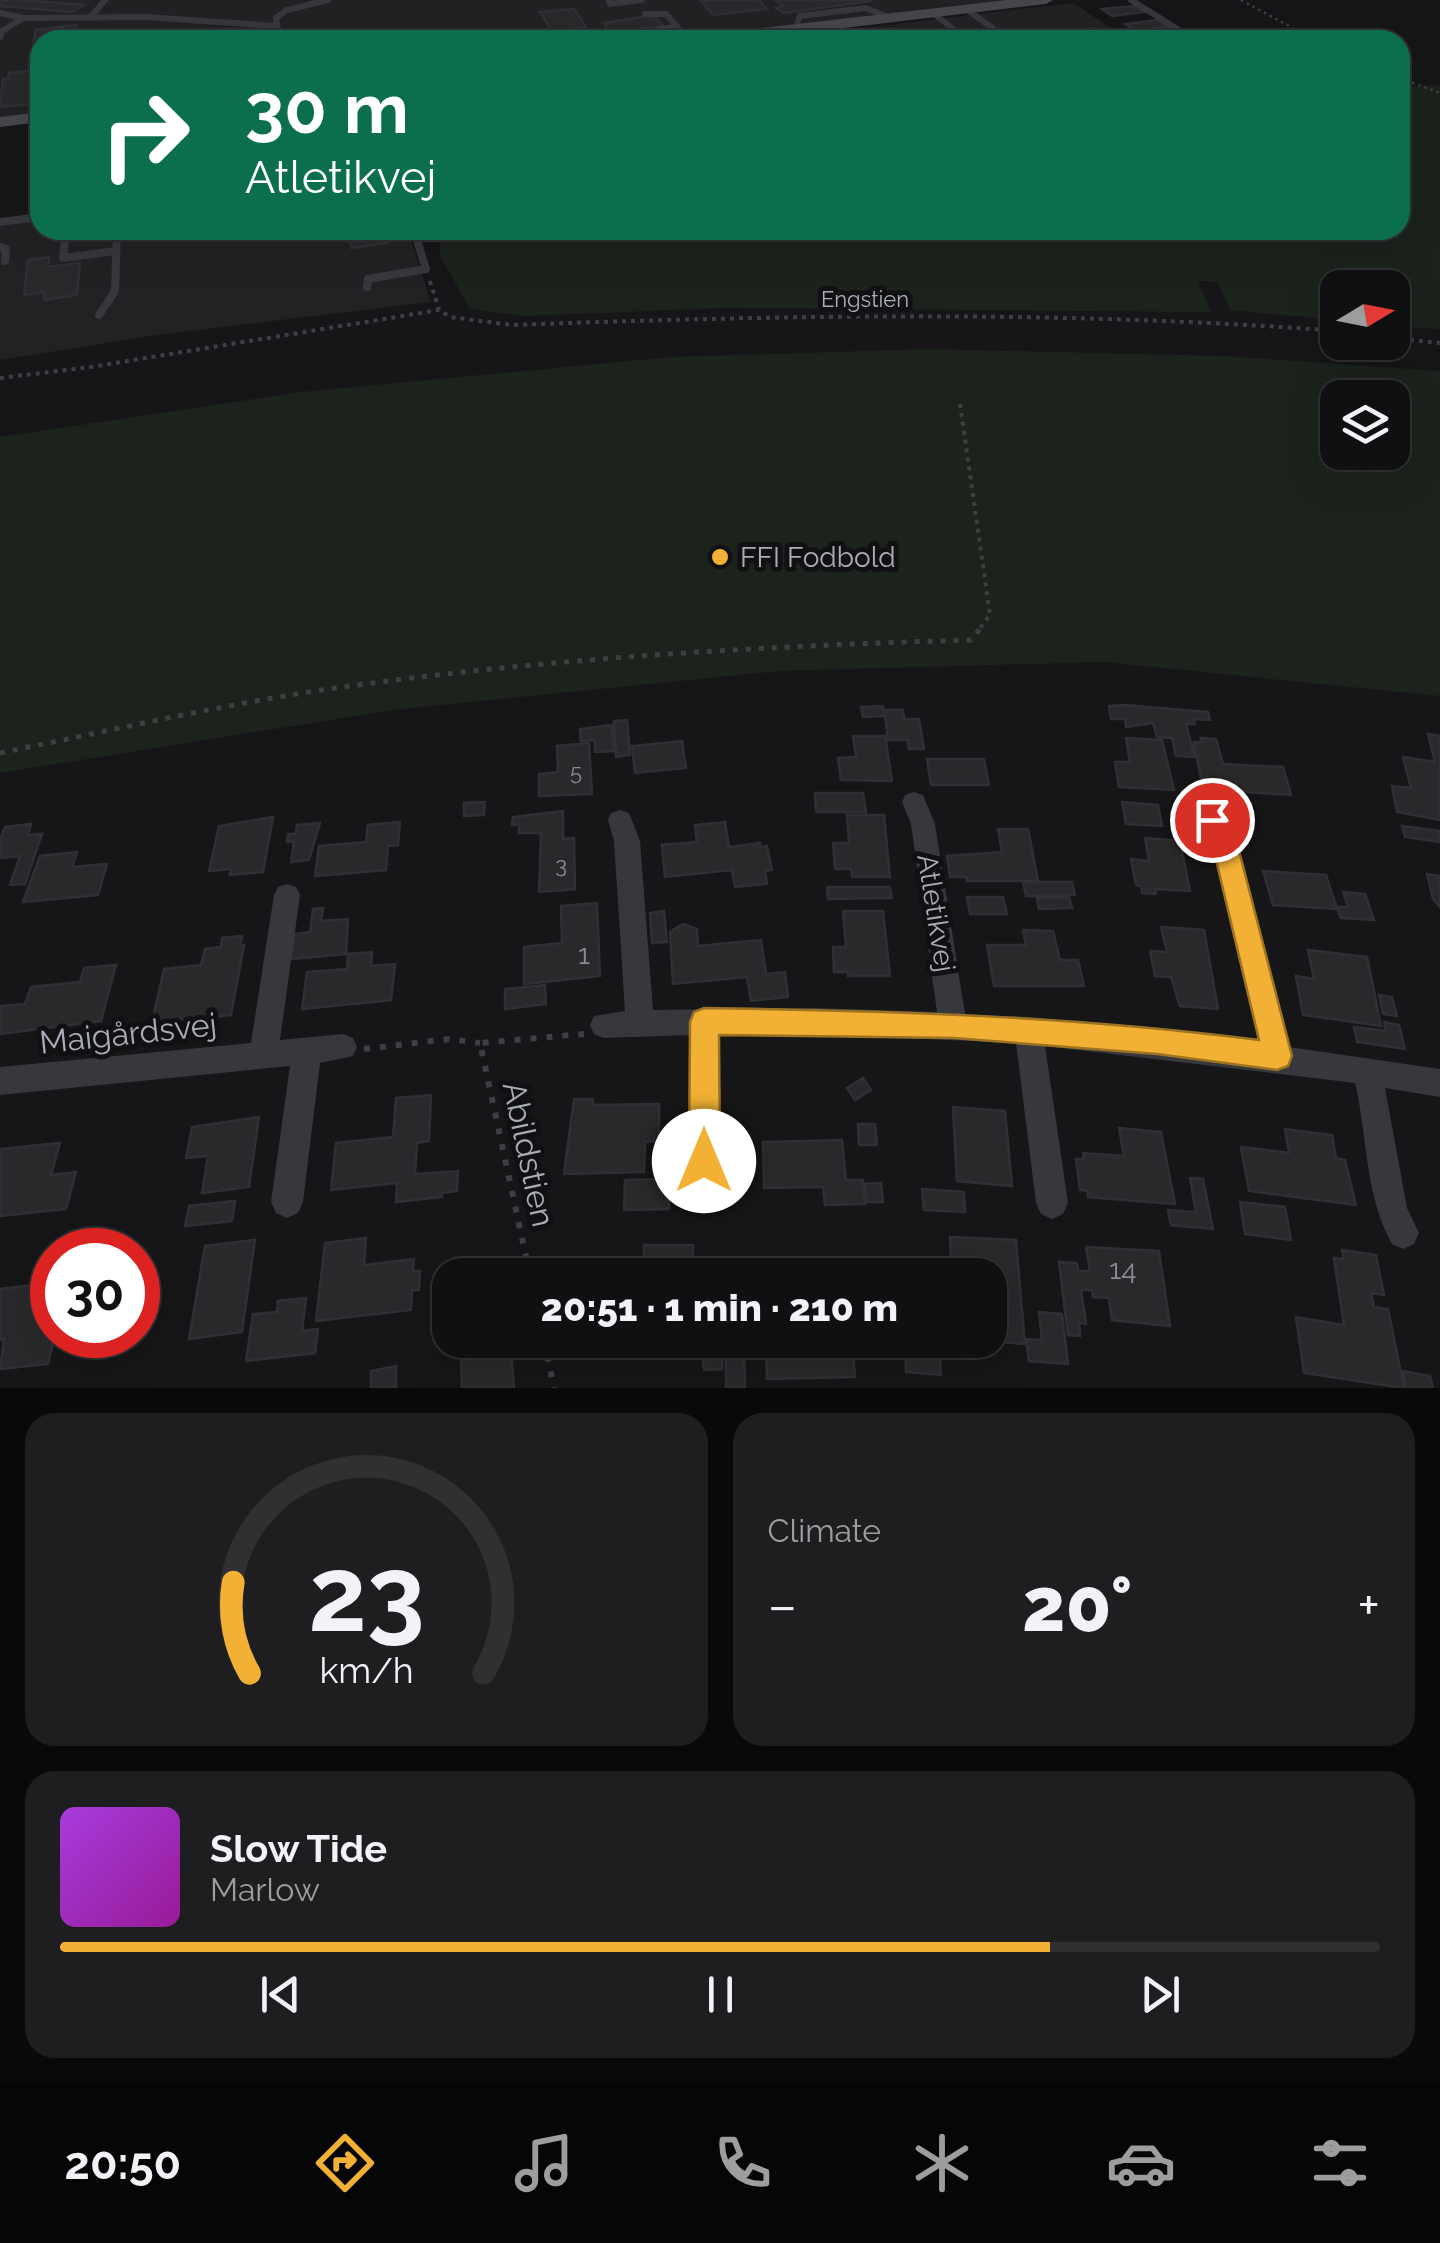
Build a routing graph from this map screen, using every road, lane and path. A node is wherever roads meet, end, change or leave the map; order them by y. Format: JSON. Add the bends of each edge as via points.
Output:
{"nodes":[{"id":1,"x":105,"y":0,"type":"edge"},
{"id":2,"x":328,"y":0,"type":"edge"},
{"id":3,"x":609,"y":0,"type":"edge"},
{"id":4,"x":642,"y":0,"type":"edge"},
{"id":5,"x":1046,"y":0,"type":"edge"},
{"id":6,"x":1131,"y":0,"type":"edge"},
{"id":7,"x":1241,"y":0,"type":"edge"},
{"id":8,"x":966,"y":9,"type":"junction"},
{"id":9,"x":0,"y":13,"type":"edge"},
{"id":10,"x":933,"y":13,"type":"junction"},
{"id":11,"x":645,"y":14,"type":"dead end"},
{"id":12,"x":23,"y":18,"type":"junction"},
{"id":13,"x":90,"y":18,"type":"junction"},
{"id":14,"x":276,"y":26,"type":"junction"},
{"id":15,"x":677,"y":27,"type":"junction"},
{"id":16,"x":804,"y":28,"type":"junction"},
{"id":17,"x":277,"y":30,"type":"edge"},
{"id":18,"x":654,"y":30,"type":"edge"},
{"id":19,"x":680,"y":30,"type":"edge"},
{"id":20,"x":796,"y":30,"type":"edge"},
{"id":21,"x":807,"y":30,"type":"edge"},
{"id":22,"x":955,"y":30,"type":"edge"},
{"id":23,"x":994,"y":30,"type":"edge"},
{"id":24,"x":1179,"y":30,"type":"edge"},
{"id":25,"x":1296,"y":30,"type":"edge"},
{"id":26,"x":0,"y":36,"type":"edge"},
{"id":27,"x":1410,"y":82,"type":"edge"},
{"id":28,"x":1440,"y":93,"type":"edge"},
{"id":29,"x":30,"y":118,"type":"edge"},
{"id":30,"x":0,"y":122,"type":"edge"},
{"id":31,"x":30,"y":218,"type":"edge"},
{"id":32,"x":0,"y":222,"type":"edge"},
{"id":33,"x":65,"y":240,"type":"edge"},
{"id":34,"x":117,"y":240,"type":"edge"},
{"id":35,"x":417,"y":240,"type":"edge"},
{"id":36,"x":0,"y":246,"type":"edge"},
{"id":37,"x":116,"y":251,"type":"junction"},
{"id":38,"x":5,"y":261,"type":"dead end"},
{"id":39,"x":426,"y":269,"type":"junction"},
{"id":40,"x":367,"y":287,"type":"dead end"},
{"id":41,"x":439,"y":310,"type":"junction"},
{"id":42,"x":98,"y":315,"type":"dead end"},
{"id":43,"x":1320,"y":330,"type":"edge"},
{"id":44,"x":1410,"y":340,"type":"edge"},
{"id":45,"x":1440,"y":344,"type":"edge"},
{"id":46,"x":0,"y":378,"type":"edge"},
{"id":47,"x":960,"y":404,"type":"dead end"},
{"id":48,"x":0,"y":753,"type":"edge"},
{"id":49,"x":914,"y":802,"type":"dead end"},
{"id":50,"x":620,"y":820,"type":"dead end"},
{"id":51,"x":1212,"y":820,"type":"dead end"},
{"id":52,"x":287,"y":894,"type":"dead end"},
{"id":53,"x":640,"y":1022,"type":"junction"},
{"id":54,"x":704,"y":1022,"type":"junction"},
{"id":55,"x":604,"y":1024,"type":"joint"},
{"id":56,"x":954,"y":1025,"type":"junction"},
{"id":57,"x":1029,"y":1030,"type":"junction"},
{"id":58,"x":480,"y":1043,"type":"junction"},
{"id":59,"x":343,"y":1047,"type":"joint"},
{"id":60,"x":307,"y":1050,"type":"junction"},
{"id":61,"x":263,"y":1055,"type":"junction"},
{"id":62,"x":1277,"y":1056,"type":"junction"},
{"id":63,"x":1366,"y":1070,"type":"junction"},
{"id":64,"x":0,"y":1081,"type":"edge"},
{"id":65,"x":1440,"y":1082,"type":"edge"},
{"id":66,"x":714,"y":1190,"type":"dead end"},
{"id":67,"x":287,"y":1202,"type":"dead end"},
{"id":68,"x":1052,"y":1203,"type":"dead end"},
{"id":69,"x":1403,"y":1233,"type":"dead end"},
{"id":70,"x":526,"y":1258,"type":"edge"},
{"id":71,"x":548,"y":1358,"type":"edge"},
{"id":72,"x":554,"y":1388,"type":"edge"}],
"edges":[{"from":1,"to":13,"type":"lane"},
{"from":2,"to":14,"type":"lane","via":[[286,10]]},
{"from":3,"to":4,"type":"lane"},
{"from":5,"to":8,"type":"street"},
{"from":6,"to":24,"type":"lane"},
{"from":7,"to":25,"type":"path"},
{"from":8,"to":10,"type":"street"},
{"from":8,"to":23,"type":"lane"},
{"from":9,"to":12,"type":"lane"},
{"from":10,"to":16,"type":"street"},
{"from":10,"to":22,"type":"lane"},
{"from":11,"to":15,"type":"lane","via":[[666,14]]},
{"from":12,"to":13,"type":"lane"},
{"from":12,"to":26,"type":"lane"},
{"from":13,"to":14,"type":"lane"},
{"from":14,"to":17,"type":"lane"},
{"from":15,"to":18,"type":"lane"},
{"from":15,"to":19,"type":"lane"},
{"from":16,"to":20,"type":"street"},
{"from":16,"to":21,"type":"lane"},
{"from":27,"to":28,"type":"path"},
{"from":29,"to":30,"type":"street"},
{"from":31,"to":32,"type":"street"},
{"from":33,"to":37,"type":"lane","via":[[64,258]]},
{"from":34,"to":37,"type":"lane"},
{"from":35,"to":39,"type":"lane"},
{"from":36,"to":38,"type":"lane"},
{"from":37,"to":42,"type":"lane","via":[[115,291]]},
{"from":39,"to":40,"type":"lane","via":[[368,279]]},
{"from":39,"to":41,"type":"path"},
{"from":41,"to":43,"type":"path","name":"Engstien","via":[[450,317],[553,326],[897,314]]},
{"from":41,"to":46,"type":"path"},
{"from":44,"to":45,"type":"path"},
{"from":47,"to":48,"type":"path","via":[[990,615],[971,640],[773,645],[540,663],[340,688]]},
{"from":49,"to":56,"type":"street","name":"Atletikvej"},
{"from":50,"to":53,"type":"street"},
{"from":51,"to":62,"type":"street","via":[[1224,843]]},
{"from":52,"to":61,"type":"street"},
{"from":53,"to":54,"type":"street"},
{"from":53,"to":55,"type":"street"},
{"from":54,"to":56,"type":"street"},
{"from":54,"to":66,"type":"street","via":[[704,1161]]},
{"from":55,"to":58,"type":"path","name":"Abildstien","via":[[589,1034]]},
{"from":56,"to":57,"type":"street"},
{"from":57,"to":62,"type":"street"},
{"from":57,"to":68,"type":"street"},
{"from":58,"to":59,"type":"path","name":"Abildstien"},
{"from":58,"to":70,"type":"path","name":"Abildstien"},
{"from":59,"to":60,"type":"street","name":"Maigårdsvej"},
{"from":60,"to":61,"type":"street","name":"Maigårdsvej"},
{"from":60,"to":67,"type":"street"},
{"from":61,"to":64,"type":"street","name":"Maigårdsvej"},
{"from":62,"to":63,"type":"street"},
{"from":63,"to":65,"type":"street"},
{"from":63,"to":69,"type":"street","via":[[1392,1213]]},
{"from":71,"to":72,"type":"path"}]}
